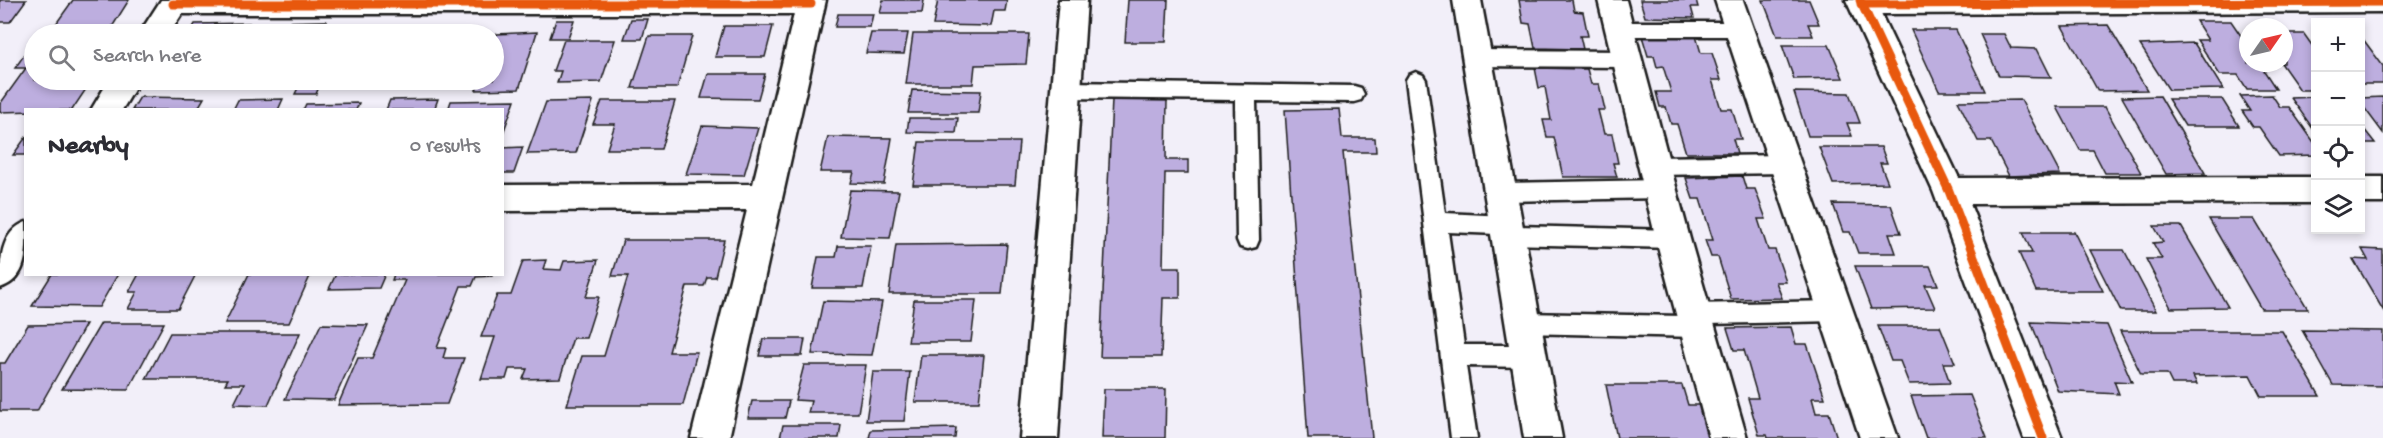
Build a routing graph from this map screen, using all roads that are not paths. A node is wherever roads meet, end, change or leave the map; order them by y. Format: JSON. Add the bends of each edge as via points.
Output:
{"nodes":[{"id":1,"x":1073,"y":0,"type":"edge"},
{"id":2,"x":1467,"y":0,"type":"edge"},
{"id":3,"x":175,"y":2,"type":"edge"},
{"id":4,"x":812,"y":2,"type":"edge"},
{"id":5,"x":1860,"y":2,"type":"edge"},
{"id":6,"x":2383,"y":2,"type":"edge"},
{"id":7,"x":1734,"y":14,"type":"edge"},
{"id":8,"x":161,"y":24,"type":"edge"},
{"id":9,"x":1619,"y":29,"type":"edge"},
{"id":10,"x":1477,"y":58,"type":"junction"},
{"id":11,"x":1416,"y":80,"type":"dead end"},
{"id":12,"x":119,"y":90,"type":"edge"},
{"id":13,"x":1066,"y":90,"type":"junction"},
{"id":14,"x":1245,"y":92,"type":"junction"},
{"id":15,"x":1354,"y":94,"type":"dead end"},
{"id":16,"x":107,"y":108,"type":"edge"},
{"id":17,"x":1785,"y":164,"type":"junction"},
{"id":18,"x":1657,"y":177,"type":"junction"},
{"id":19,"x":2311,"y":190,"type":"edge"},
{"id":20,"x":2365,"y":190,"type":"edge"},
{"id":21,"x":2383,"y":190,"type":"edge"},
{"id":22,"x":1949,"y":191,"type":"junction"},
{"id":23,"x":1500,"y":192,"type":"junction"},
{"id":24,"x":766,"y":196,"type":"junction"},
{"id":25,"x":504,"y":198,"type":"edge"},
{"id":26,"x":1435,"y":222,"type":"junction"},
{"id":27,"x":1506,"y":230,"type":"junction"},
{"id":28,"x":24,"y":238,"type":"edge"},
{"id":29,"x":1673,"y":239,"type":"junction"},
{"id":30,"x":1248,"y":240,"type":"dead end"},
{"id":31,"x":0,"y":274,"type":"edge"},
{"id":32,"x":1835,"y":311,"type":"junction"},
{"id":33,"x":1696,"y":320,"type":"junction"},
{"id":34,"x":1522,"y":323,"type":"junction"},
{"id":35,"x":1453,"y":355,"type":"junction"},
{"id":36,"x":1528,"y":356,"type":"junction"},
{"id":37,"x":710,"y":438,"type":"edge"},
{"id":38,"x":1039,"y":438,"type":"edge"},
{"id":39,"x":1464,"y":438,"type":"edge"},
{"id":40,"x":1543,"y":438,"type":"edge"},
{"id":41,"x":1728,"y":438,"type":"edge"},
{"id":42,"x":1879,"y":438,"type":"edge"},
{"id":43,"x":2043,"y":438,"type":"edge"}],
"edges":[{"from":1,"to":13,"type":"street"},
{"from":2,"to":10,"type":"street"},
{"from":3,"to":4,"type":"street"},
{"from":3,"to":8,"type":"street"},
{"from":4,"to":24,"type":"street"},
{"from":5,"to":6,"type":"street"},
{"from":5,"to":22,"type":"street"},
{"from":7,"to":9,"type":"lane"},
{"from":7,"to":17,"type":"street"},
{"from":9,"to":10,"type":"lane"},
{"from":9,"to":18,"type":"street"},
{"from":10,"to":23,"type":"street"},
{"from":11,"to":26,"type":"lane"},
{"from":12,"to":16,"type":"street"},
{"from":13,"to":14,"type":"lane"},
{"from":13,"to":38,"type":"street"},
{"from":14,"to":15,"type":"lane"},
{"from":14,"to":30,"type":"lane"},
{"from":17,"to":18,"type":"lane"},
{"from":17,"to":32,"type":"street"},
{"from":18,"to":23,"type":"lane"},
{"from":18,"to":29,"type":"street"},
{"from":19,"to":22,"type":"street"},
{"from":20,"to":21,"type":"street"},
{"from":22,"to":43,"type":"street"},
{"from":23,"to":27,"type":"street"},
{"from":24,"to":25,"type":"street"},
{"from":24,"to":37,"type":"street"},
{"from":26,"to":27,"type":"lane"},
{"from":26,"to":35,"type":"lane"},
{"from":27,"to":29,"type":"lane"},
{"from":27,"to":34,"type":"street"},
{"from":28,"to":31,"type":"street"},
{"from":29,"to":33,"type":"street"},
{"from":32,"to":33,"type":"lane"},
{"from":32,"to":42,"type":"street"},
{"from":33,"to":34,"type":"lane"},
{"from":33,"to":41,"type":"street"},
{"from":34,"to":36,"type":"street"},
{"from":35,"to":36,"type":"lane"},
{"from":35,"to":39,"type":"lane"},
{"from":36,"to":40,"type":"street"}]}
